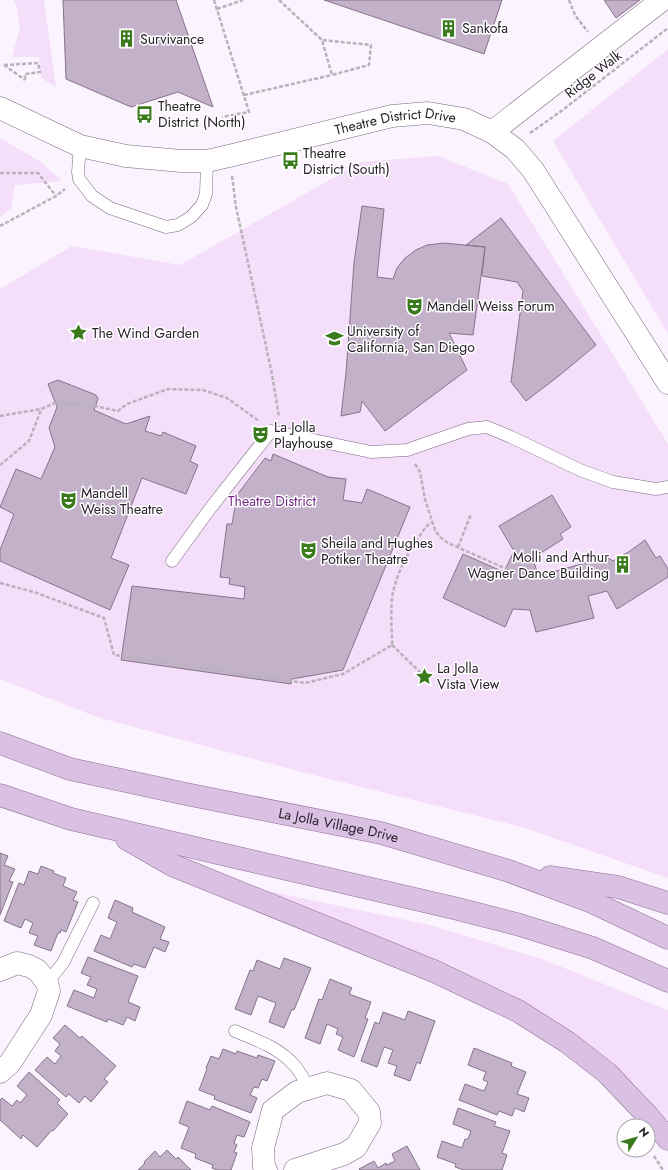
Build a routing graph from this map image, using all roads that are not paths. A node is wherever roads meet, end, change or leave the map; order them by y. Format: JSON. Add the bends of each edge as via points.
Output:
{"nodes":[{"id":1,"x":662,"y":0,"type":"edge"},
{"id":2,"x":0,"y":108,"type":"edge"},
{"id":3,"x":492,"y":132,"type":"junction"},
{"id":4,"x":80,"y":146,"type":"junction"},
{"id":5,"x":207,"y":161,"type":"junction"},
{"id":6,"x":668,"y":383,"type":"edge"},
{"id":7,"x":668,"y":487,"type":"edge"},
{"id":8,"x":172,"y":561,"type":"dead end"},
{"id":9,"x":0,"y":743,"type":"edge"},
{"id":10,"x":0,"y":795,"type":"edge"},
{"id":11,"x":106,"y":827,"type":"junction"},
{"id":12,"x":509,"y":871,"type":"junction"},
{"id":13,"x":93,"y":903,"type":"dead end"},
{"id":14,"x":668,"y":903,"type":"edge"},
{"id":15,"x":668,"y":938,"type":"edge"},
{"id":16,"x":0,"y":970,"type":"edge"},
{"id":17,"x":668,"y":981,"type":"edge"},
{"id":18,"x":47,"y":983,"type":"junction"},
{"id":19,"x":235,"y":1031,"type":"dead end"},
{"id":20,"x":0,"y":1072,"type":"edge"},
{"id":21,"x":309,"y":1088,"type":"junction"},
{"id":22,"x":668,"y":1139,"type":"edge"},
{"id":23,"x":266,"y":1170,"type":"edge"},
{"id":24,"x":295,"y":1170,"type":"edge"}],
"edges":[{"from":1,"to":3,"type":"street"},
{"from":2,"to":4,"type":"street","name":"Theatre District Drive"},
{"from":3,"to":5,"type":"street","name":"Theatre District Drive","via":[[464,119],[435,114],[392,116]]},
{"from":3,"to":6,"type":"street","name":"Theatre District Drive","via":[[515,149],[533,170]]},
{"from":4,"to":5,"type":"street","name":"Theatre District Drive","via":[[126,156]]},
{"from":4,"to":5,"type":"lane","via":[[79,179],[92,196],[110,208],[166,226],[178,225],[191,217],[202,205],[206,194]]},
{"from":7,"to":8,"type":"lane","via":[[656,489],[613,482],[580,470],[487,427],[468,429],[407,450],[371,452],[271,431]]},
{"from":9,"to":12,"type":"main road","name":"La Jolla Village Drive","via":[[70,769],[381,833]]},
{"from":10,"to":11,"type":"main road","via":[[71,819]]},
{"from":11,"to":17,"type":"main road","via":[[520,924],[593,948]]},
{"from":11,"to":22,"type":"main road","via":[[172,865],[436,972],[518,1011],[567,1042],[607,1073]]},
{"from":12,"to":14,"type":"main road","via":[[618,887]]},
{"from":12,"to":15,"type":"main road","name":"La Jolla Village Drive","via":[[592,902]]},
{"from":13,"to":18,"type":"lane","via":[[63,964]]},
{"from":16,"to":18,"type":"street","via":[[17,963],[29,966]]},
{"from":18,"to":20,"type":"street","via":[[49,991],[41,1015],[10,1063]]},
{"from":19,"to":21,"type":"lane","via":[[267,1044],[285,1055]]},
{"from":21,"to":23,"type":"street","via":[[297,1092],[272,1110],[263,1148]]},
{"from":21,"to":24,"type":"street","via":[[327,1083],[351,1090],[369,1112],[370,1123],[356,1147],[344,1154]]}]}
